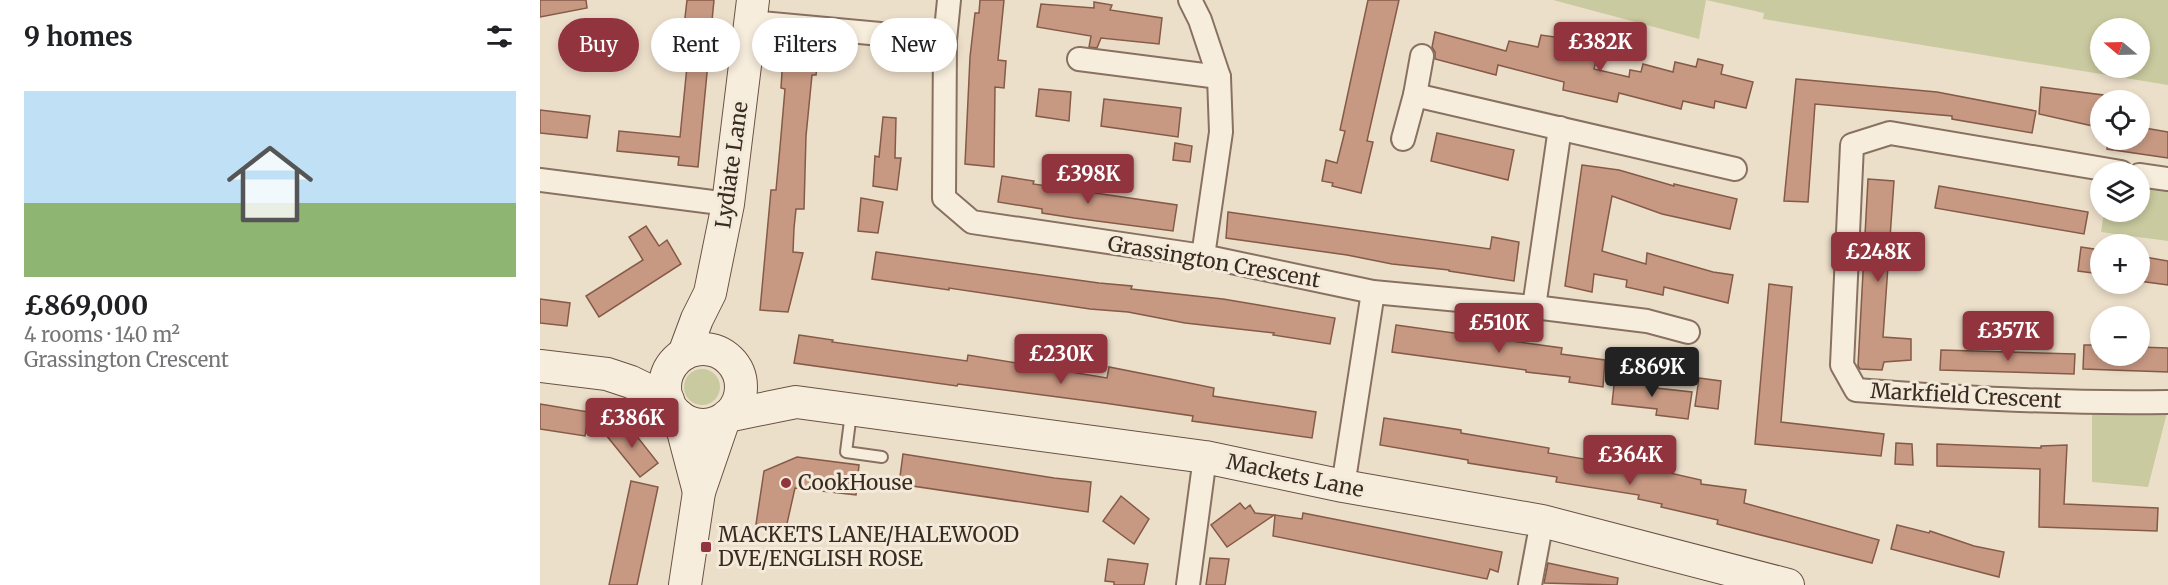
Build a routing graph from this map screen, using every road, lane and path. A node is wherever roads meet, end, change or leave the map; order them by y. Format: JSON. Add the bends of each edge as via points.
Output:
{"nodes":[{"id":1,"x":949,"y":0,"type":"edge"},
{"id":2,"x":1190,"y":0,"type":"edge"},
{"id":3,"x":752,"y":11,"type":"edge"},
{"id":4,"x":947,"y":18,"type":"edge"},
{"id":5,"x":870,"y":29,"type":"edge"},
{"id":6,"x":1422,"y":57,"type":"dead end"},
{"id":7,"x":1079,"y":59,"type":"dead end"},
{"id":8,"x":945,"y":72,"type":"edge"},
{"id":9,"x":1219,"y":77,"type":"junction"},
{"id":10,"x":1415,"y":95,"type":"junction"},
{"id":11,"x":1560,"y":128,"type":"junction"},
{"id":12,"x":1403,"y":139,"type":"dead end"},
{"id":13,"x":2090,"y":167,"type":"edge"},
{"id":14,"x":1735,"y":169,"type":"dead end"},
{"id":15,"x":2150,"y":177,"type":"edge"},
{"id":16,"x":2168,"y":179,"type":"edge"},
{"id":17,"x":540,"y":180,"type":"edge"},
{"id":18,"x":728,"y":204,"type":"junction"},
{"id":19,"x":1203,"y":256,"type":"junction"},
{"id":20,"x":1372,"y":292,"type":"junction"},
{"id":21,"x":710,"y":293,"type":"junction"},
{"id":22,"x":1534,"y":307,"type":"junction"},
{"id":23,"x":1688,"y":333,"type":"dead end"},
{"id":24,"x":680,"y":358,"type":"junction"},
{"id":25,"x":729,"y":362,"type":"junction"},
{"id":26,"x":540,"y":366,"type":"edge"},
{"id":27,"x":607,"y":374,"type":"junction"},
{"id":28,"x":796,"y":402,"type":"junction"},
{"id":29,"x":2168,"y":402,"type":"edge"},
{"id":30,"x":673,"y":408,"type":"junction"},
{"id":31,"x":852,"y":410,"type":"junction"},
{"id":32,"x":726,"y":418,"type":"junction"},
{"id":33,"x":882,"y":457,"type":"dead end"},
{"id":34,"x":1205,"y":457,"type":"junction"},
{"id":35,"x":1343,"y":486,"type":"junction"},
{"id":36,"x":699,"y":492,"type":"junction"},
{"id":37,"x":1542,"y":521,"type":"junction"},
{"id":38,"x":685,"y":585,"type":"edge"},
{"id":39,"x":1188,"y":585,"type":"edge"},
{"id":40,"x":1530,"y":585,"type":"edge"},
{"id":41,"x":1788,"y":585,"type":"edge"}],
"edges":[{"from":1,"to":4,"type":"street","name":"Grassington Crescent"},
{"from":2,"to":9,"type":"street"},
{"from":3,"to":5,"type":"street"},
{"from":3,"to":18,"type":"street","name":"Lydiate Lane"},
{"from":6,"to":10,"type":"street"},
{"from":7,"to":9,"type":"street"},
{"from":8,"to":19,"type":"street","name":"Grassington Crescent","via":[[944,198],[972,222]]},
{"from":9,"to":19,"type":"street","via":[[1221,132]]},
{"from":10,"to":11,"type":"street"},
{"from":10,"to":12,"type":"street"},
{"from":11,"to":14,"type":"street"},
{"from":11,"to":22,"type":"street"},
{"from":13,"to":29,"type":"street","name":"Markfield Crescent","via":[[1890,133],[1851,145],[1842,365],[1856,390],[1956,398]]},
{"from":15,"to":16,"type":"street"},
{"from":17,"to":18,"type":"street"},
{"from":18,"to":21,"type":"street","name":"Lydiate Lane"},
{"from":19,"to":20,"type":"street","name":"Grassington Crescent"},
{"from":20,"to":22,"type":"street","name":"Grassington Crescent"},
{"from":20,"to":35,"type":"street"},
{"from":21,"to":24,"type":"street","name":"Lydiate Lane"},
{"from":21,"to":25,"type":"street","name":"Lydiate Lane","via":[[715,334]]},
{"from":22,"to":23,"type":"street","name":"Grassington Crescent","via":[[1647,321]]},
{"from":24,"to":25,"type":"street","via":[[708,349]]},
{"from":24,"to":27,"type":"street"},
{"from":24,"to":30,"type":"street","via":[[666,380]]},
{"from":25,"to":28,"type":"street","name":"Mackets Lane"},
{"from":25,"to":32,"type":"street","via":[[741,383],[736,407]]},
{"from":26,"to":27,"type":"street"},
{"from":27,"to":30,"type":"street","via":[[631,382]]},
{"from":28,"to":31,"type":"street","name":"Mackets Lane"},
{"from":28,"to":32,"type":"street","name":"Mackets Lane"},
{"from":30,"to":32,"type":"street","via":[[689,423],[713,424]]},
{"from":30,"to":36,"type":"street"},
{"from":31,"to":33,"type":"lane","via":[[846,452]]},
{"from":31,"to":34,"type":"street","name":"Mackets Lane"},
{"from":32,"to":36,"type":"street"},
{"from":34,"to":35,"type":"street","name":"Mackets Lane"},
{"from":34,"to":39,"type":"street"},
{"from":35,"to":37,"type":"street","name":"Mackets Lane"},
{"from":36,"to":38,"type":"street"},
{"from":37,"to":40,"type":"street"},
{"from":37,"to":41,"type":"street","name":"Mackets Lane"}]}
